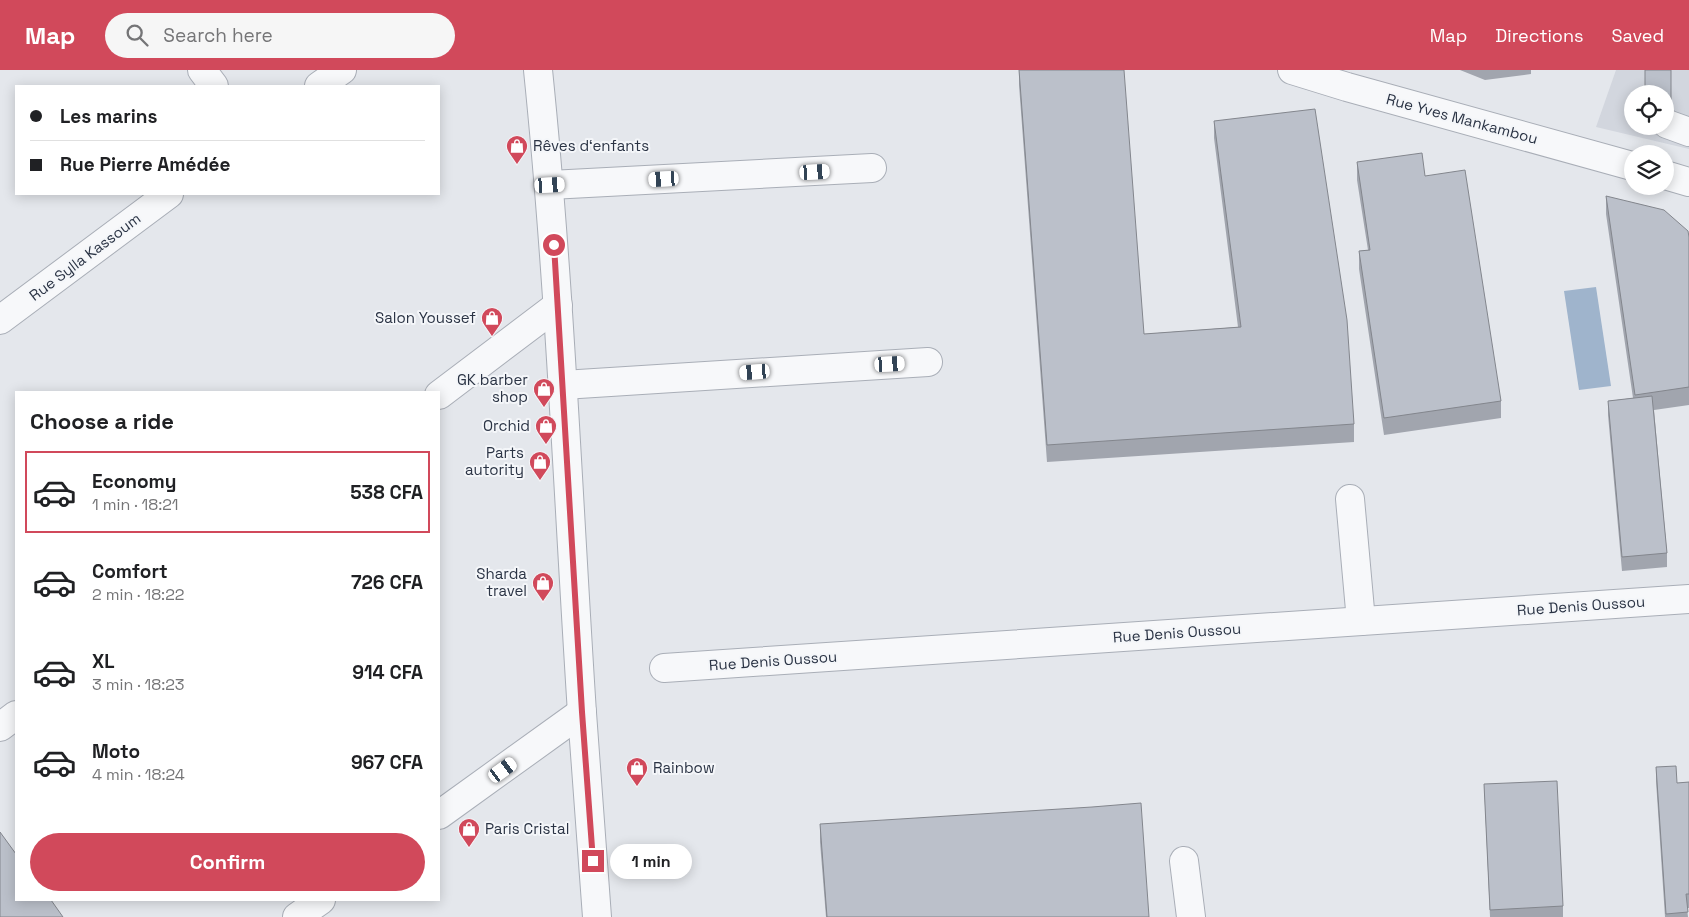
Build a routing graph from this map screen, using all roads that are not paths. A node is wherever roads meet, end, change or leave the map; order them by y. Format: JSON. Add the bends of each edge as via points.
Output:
{"nodes":[{"id":1,"x":202,"y":70,"type":"edge"},
{"id":2,"x":342,"y":70,"type":"edge"},
{"id":3,"x":538,"y":70,"type":"edge"},
{"id":4,"x":1292,"y":70,"type":"edge"},
{"id":5,"x":213,"y":85,"type":"edge"},
{"id":6,"x":320,"y":85,"type":"edge"},
{"id":7,"x":1674,"y":127,"type":"edge"},
{"id":8,"x":1689,"y":132,"type":"edge"},
{"id":9,"x":1624,"y":164,"type":"edge"},
{"id":10,"x":872,"y":168,"type":"dead end"},
{"id":11,"x":1674,"y":178,"type":"edge"},
{"id":12,"x":1689,"y":182,"type":"edge"},
{"id":13,"x":550,"y":185,"type":"junction"},
{"id":14,"x":168,"y":195,"type":"edge"},
{"id":15,"x":558,"y":305,"type":"junction"},
{"id":16,"x":0,"y":320,"type":"edge"},
{"id":17,"x":928,"y":362,"type":"dead end"},
{"id":18,"x":564,"y":384,"type":"junction"},
{"id":19,"x":440,"y":394,"type":"edge"},
{"id":20,"x":1350,"y":499,"type":"dead end"},
{"id":21,"x":1689,"y":599,"type":"edge"},
{"id":22,"x":1361,"y":621,"type":"junction"},
{"id":23,"x":664,"y":668,"type":"dead end"},
{"id":24,"x":582,"y":712,"type":"junction"},
{"id":25,"x":15,"y":716,"type":"edge"},
{"id":26,"x":0,"y":727,"type":"edge"},
{"id":27,"x":440,"y":814,"type":"edge"},
{"id":28,"x":1184,"y":861,"type":"dead end"},
{"id":29,"x":320,"y":901,"type":"edge"},
{"id":30,"x":297,"y":917,"type":"edge"},
{"id":31,"x":597,"y":917,"type":"edge"},
{"id":32,"x":1191,"y":917,"type":"edge"}],
"edges":[{"from":1,"to":5,"type":"street"},
{"from":2,"to":6,"type":"street"},
{"from":3,"to":13,"type":"street"},
{"from":4,"to":9,"type":"street","name":"Rue Yves Mankambou"},
{"from":7,"to":8,"type":"street"},
{"from":10,"to":13,"type":"street"},
{"from":11,"to":12,"type":"street"},
{"from":13,"to":15,"type":"street"},
{"from":14,"to":16,"type":"street","name":"Rue Sylla Kassoum"},
{"from":15,"to":18,"type":"street"},
{"from":15,"to":19,"type":"street"},
{"from":17,"to":18,"type":"street"},
{"from":18,"to":24,"type":"street"},
{"from":20,"to":22,"type":"street"},
{"from":21,"to":22,"type":"street","name":"Rue Denis Oussou"},
{"from":22,"to":23,"type":"street","name":"Rue Denis Oussou"},
{"from":24,"to":27,"type":"street"},
{"from":24,"to":31,"type":"street"},
{"from":25,"to":26,"type":"street"},
{"from":28,"to":32,"type":"street"},
{"from":29,"to":30,"type":"street"}]}
